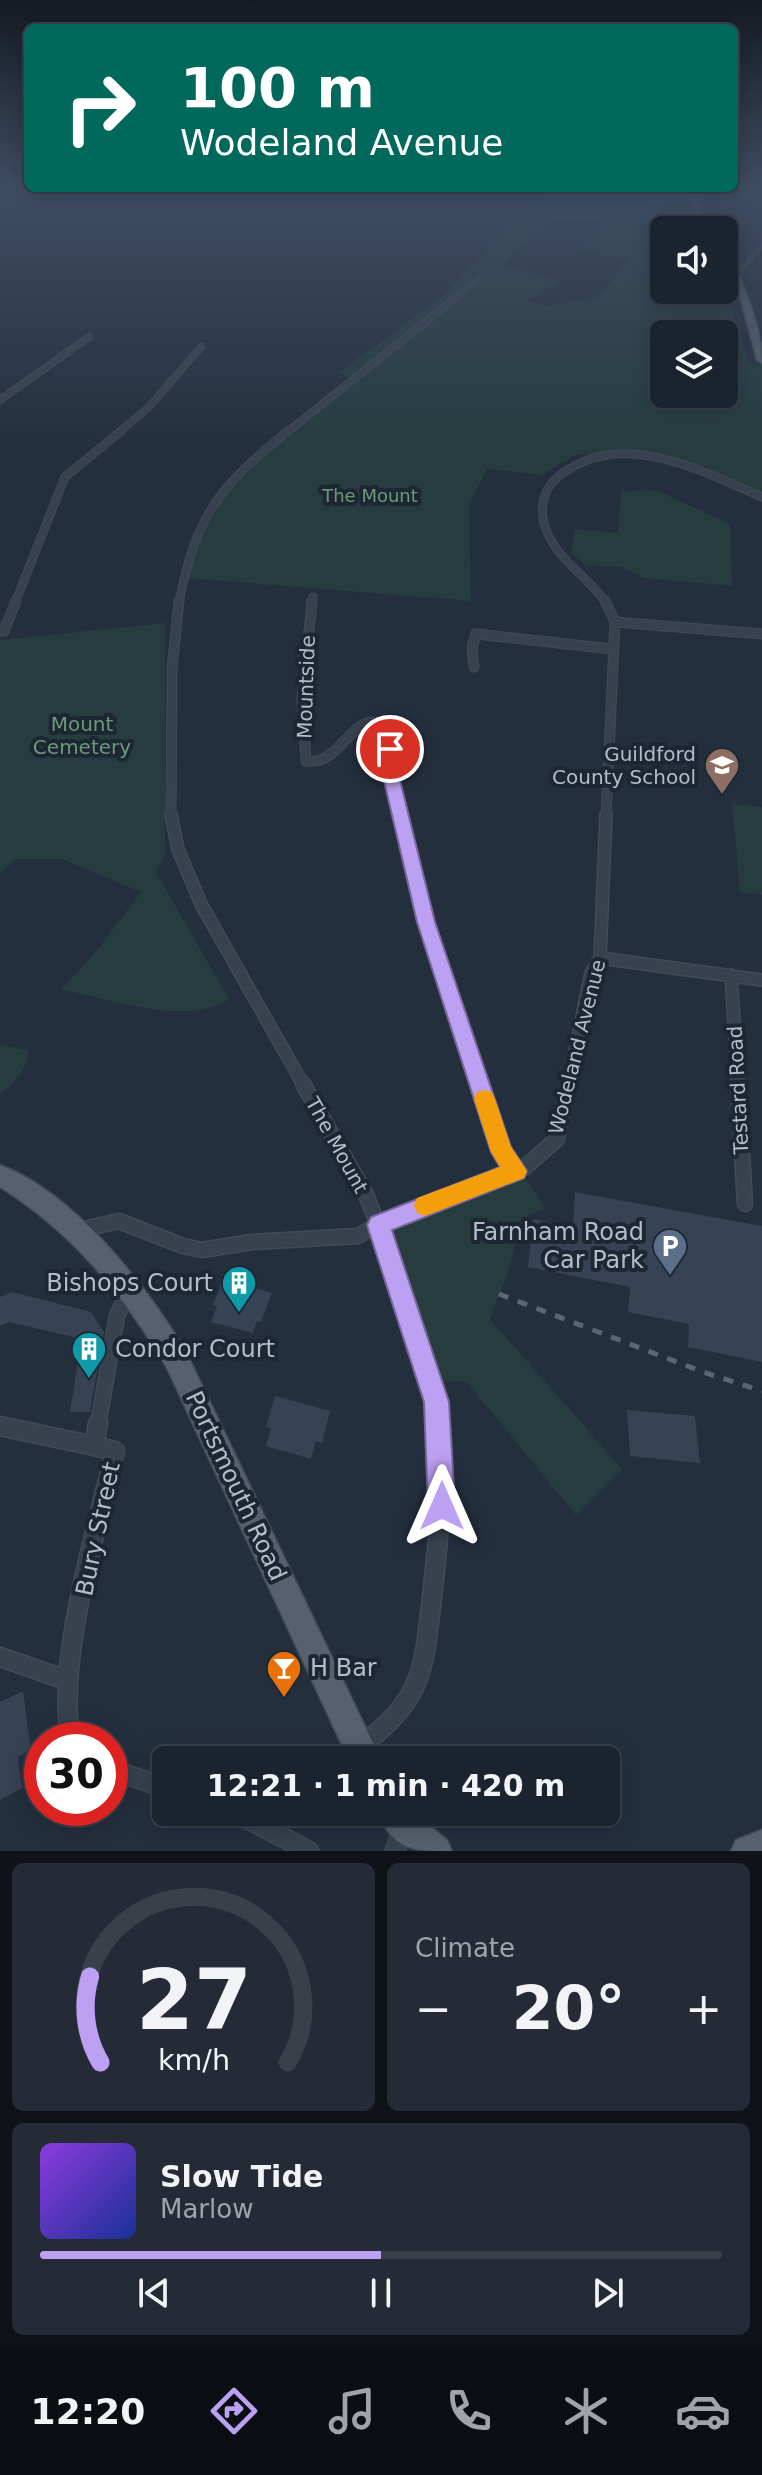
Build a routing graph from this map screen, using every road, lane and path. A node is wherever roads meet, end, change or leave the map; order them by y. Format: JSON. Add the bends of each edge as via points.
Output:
{"nodes":[{"id":1,"x":476,"y":281,"type":"dead end"},
{"id":2,"x":738,"y":284,"type":"edge"},
{"id":3,"x":89,"y":337,"type":"dead end"},
{"id":4,"x":201,"y":347,"type":"dead end"},
{"id":5,"x":762,"y":360,"type":"edge"},
{"id":6,"x":0,"y":400,"type":"edge"},
{"id":7,"x":762,"y":497,"type":"edge"},
{"id":8,"x":313,"y":597,"type":"dead end"},
{"id":9,"x":615,"y":622,"type":"junction"},
{"id":10,"x":2,"y":631,"type":"edge"},
{"id":11,"x":762,"y":634,"type":"edge"},
{"id":12,"x":612,"y":649,"type":"junction"},
{"id":13,"x":474,"y":667,"type":"dead end"},
{"id":14,"x":600,"y":958,"type":"junction"},
{"id":15,"x":731,"y":975,"type":"junction"},
{"id":16,"x":762,"y":980,"type":"edge"},
{"id":17,"x":516,"y":1171,"type":"junction"},
{"id":18,"x":0,"y":1175,"type":"edge"},
{"id":19,"x":745,"y":1204,"type":"dead end"},
{"id":20,"x":379,"y":1225,"type":"junction"},
{"id":21,"x":76,"y":1231,"type":"junction"},
{"id":22,"x":130,"y":1290,"type":"junction"},
{"id":23,"x":0,"y":1426,"type":"edge"},
{"id":24,"x":94,"y":1446,"type":"junction"},
{"id":25,"x":0,"y":1657,"type":"edge"},
{"id":26,"x":66,"y":1680,"type":"junction"},
{"id":27,"x":65,"y":1722,"type":"edge"},
{"id":28,"x":358,"y":1746,"type":"edge"},
{"id":29,"x":369,"y":1746,"type":"edge"},
{"id":30,"x":128,"y":1775,"type":"edge"},
{"id":31,"x":152,"y":1783,"type":"edge"},
{"id":32,"x":261,"y":1826,"type":"edge"},
{"id":33,"x":397,"y":1830,"type":"edge"},
{"id":34,"x":762,"y":1846,"type":"edge"},
{"id":35,"x":309,"y":1851,"type":"edge"},
{"id":36,"x":436,"y":1851,"type":"edge"},
{"id":37,"x":747,"y":1851,"type":"edge"}],
"edges":[{"from":1,"to":20,"type":"street","name":"The Mount","via":[[354,376],[222,490],[205,515],[184,578],[172,664],[172,829],[180,855],[201,904]]},
{"from":2,"to":5,"type":"main road"},
{"from":3,"to":6,"type":"street"},
{"from":4,"to":10,"type":"street","via":[[149,407],[65,477]]},
{"from":7,"to":9,"type":"street","via":[[656,456],[634,453],[582,461],[562,471],[547,487],[541,506],[547,531],[564,561],[601,595]]},
{"from":8,"to":17,"type":"street","name":"Mountside","via":[[300,729],[306,761],[325,762],[362,723],[377,721],[389,727],[389,768],[426,922],[502,1152]]},
{"from":9,"to":11,"type":"street"},
{"from":9,"to":12,"type":"street","name":"Wodeland Avenue"},
{"from":12,"to":13,"type":"street","via":[[478,629]]},
{"from":12,"to":14,"type":"street","name":"Wodeland Avenue"},
{"from":14,"to":15,"type":"street"},
{"from":14,"to":17,"type":"street","name":"Wodeland Avenue","via":[[591,973],[557,1139]]},
{"from":15,"to":16,"type":"street"},
{"from":15,"to":19,"type":"street","name":"Testard Road"},
{"from":17,"to":20,"type":"street","name":"Wodeland Avenue"},
{"from":18,"to":21,"type":"main road","name":"Portsmouth Road"},
{"from":20,"to":21,"type":"street","name":"Wodeland Avenue","via":[[358,1236],[202,1250],[119,1221]]},
{"from":20,"to":29,"type":"street","name":"The Mount","via":[[436,1402],[442,1506],[432,1617],[421,1669],[399,1711]]},
{"from":21,"to":22,"type":"main road","name":"Portsmouth Road"},
{"from":22,"to":24,"type":"street","name":"Bury Street","via":[[117,1316]]},
{"from":22,"to":28,"type":"main road","name":"Portsmouth Road","via":[[176,1359]]},
{"from":23,"to":24,"type":"street"},
{"from":24,"to":26,"type":"street","name":"Bury Street","via":[[115,1451]]},
{"from":25,"to":26,"type":"street"},
{"from":26,"to":27,"type":"street","name":"Bury Street"},
{"from":30,"to":31,"type":"street"},
{"from":32,"to":35,"type":"street"},
{"from":33,"to":36,"type":"main road"},
{"from":34,"to":37,"type":"main road"}]}
